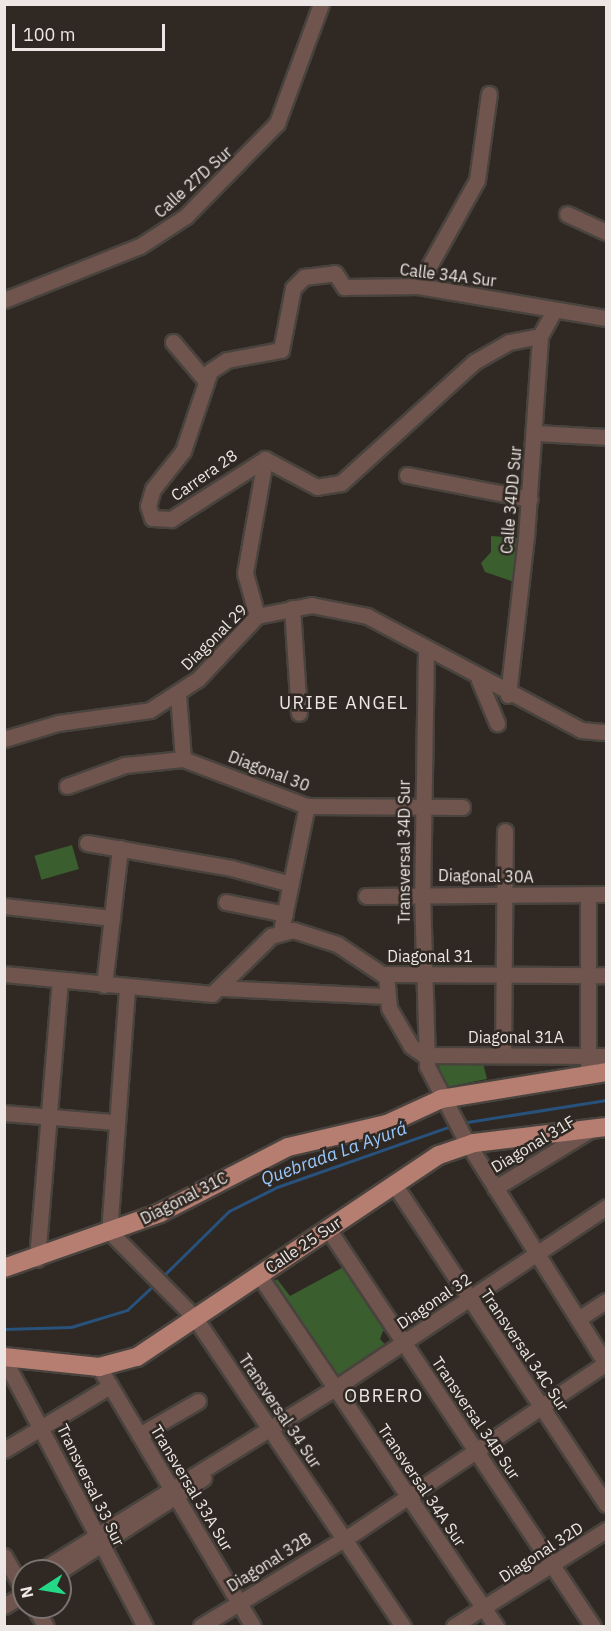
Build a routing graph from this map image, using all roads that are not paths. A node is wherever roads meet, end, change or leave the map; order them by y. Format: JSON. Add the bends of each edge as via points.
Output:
{"nodes":[{"id":1,"x":321,"y":4,"type":"edge"},
{"id":2,"x":489,"y":94,"type":"dead end"},
{"id":3,"x":567,"y":214,"type":"dead end"},
{"id":4,"x":606,"y":232,"type":"edge"},
{"id":5,"x":418,"y":286,"type":"junction"},
{"id":6,"x":4,"y":300,"type":"edge"},
{"id":7,"x":554,"y":311,"type":"junction"},
{"id":8,"x":606,"y":318,"type":"edge"},
{"id":9,"x":540,"y":336,"type":"junction"},
{"id":10,"x":173,"y":342,"type":"dead end"},
{"id":11,"x":205,"y":380,"type":"junction"},
{"id":12,"x":535,"y":433,"type":"junction"},
{"id":13,"x":606,"y":437,"type":"edge"},
{"id":14,"x":265,"y":459,"type":"junction"},
{"id":15,"x":407,"y":475,"type":"dead end"},
{"id":16,"x":530,"y":499,"type":"junction"},
{"id":17,"x":292,"y":608,"type":"junction"},
{"id":18,"x":257,"y":616,"type":"junction"},
{"id":19,"x":426,"y":650,"type":"junction"},
{"id":20,"x":479,"y":680,"type":"junction"},
{"id":21,"x":178,"y":694,"type":"junction"},
{"id":22,"x":508,"y":695,"type":"junction"},
{"id":23,"x":299,"y":713,"type":"dead end"},
{"id":24,"x":497,"y":723,"type":"dead end"},
{"id":25,"x":606,"y":732,"type":"edge"},
{"id":26,"x":4,"y":739,"type":"edge"},
{"id":27,"x":183,"y":759,"type":"junction"},
{"id":28,"x":67,"y":786,"type":"dead end"},
{"id":29,"x":307,"y":806,"type":"junction"},
{"id":30,"x":422,"y":807,"type":"junction"},
{"id":31,"x":462,"y":807,"type":"dead end"},
{"id":32,"x":505,"y":831,"type":"dead end"},
{"id":33,"x":87,"y":843,"type":"dead end"},
{"id":34,"x":120,"y":848,"type":"junction"},
{"id":35,"x":291,"y":884,"type":"junction"},
{"id":36,"x":422,"y":893,"type":"junction"},
{"id":37,"x":506,"y":894,"type":"junction"},
{"id":38,"x":606,"y":894,"type":"edge"},
{"id":39,"x":588,"y":895,"type":"junction"},
{"id":40,"x":366,"y":897,"type":"dead end"},
{"id":41,"x":226,"y":902,"type":"dead end"},
{"id":42,"x":4,"y":906,"type":"edge"},
{"id":43,"x":285,"y":914,"type":"junction"},
{"id":44,"x":112,"y":918,"type":"junction"},
{"id":45,"x":281,"y":931,"type":"junction"},
{"id":46,"x":4,"y":974,"type":"edge"},
{"id":47,"x":386,"y":974,"type":"junction"},
{"id":48,"x":423,"y":974,"type":"junction"},
{"id":49,"x":505,"y":974,"type":"junction"},
{"id":50,"x":588,"y":975,"type":"junction"},
{"id":51,"x":606,"y":975,"type":"edge"},
{"id":52,"x":60,"y":981,"type":"junction"},
{"id":53,"x":104,"y":985,"type":"junction"},
{"id":54,"x":127,"y":988,"type":"junction"},
{"id":55,"x":221,"y":988,"type":"junction"},
{"id":56,"x":385,"y":996,"type":"junction"},
{"id":57,"x":424,"y":1054,"type":"junction"},
{"id":58,"x":503,"y":1055,"type":"junction"},
{"id":59,"x":606,"y":1056,"type":"edge"},
{"id":60,"x":594,"y":1067,"type":"edge"},
{"id":61,"x":445,"y":1106,"type":"junction"},
{"id":62,"x":4,"y":1113,"type":"edge"},
{"id":63,"x":49,"y":1117,"type":"junction"},
{"id":64,"x":114,"y":1122,"type":"junction"},
{"id":65,"x":598,"y":1129,"type":"edge"},
{"id":66,"x":464,"y":1137,"type":"junction"},
{"id":67,"x":394,"y":1184,"type":"junction"},
{"id":68,"x":495,"y":1188,"type":"junction"},
{"id":69,"x":606,"y":1207,"type":"edge"},
{"id":70,"x":328,"y":1229,"type":"junction"},
{"id":71,"x":109,"y":1231,"type":"junction"},
{"id":72,"x":536,"y":1254,"type":"junction"},
{"id":73,"x":37,"y":1259,"type":"junction"},
{"id":74,"x":4,"y":1268,"type":"edge"},
{"id":75,"x":259,"y":1275,"type":"junction"},
{"id":76,"x":470,"y":1299,"type":"junction"},
{"id":77,"x":606,"y":1301,"type":"edge"},
{"id":78,"x":195,"y":1318,"type":"junction"},
{"id":79,"x":578,"y":1319,"type":"junction"},
{"id":80,"x":404,"y":1343,"type":"junction"},
{"id":81,"x":4,"y":1358,"type":"edge"},
{"id":82,"x":606,"y":1364,"type":"edge"},
{"id":83,"x":105,"y":1378,"type":"junction"},
{"id":84,"x":335,"y":1388,"type":"junction"},
{"id":85,"x":198,"y":1401,"type":"dead end"},
{"id":86,"x":542,"y":1406,"type":"junction"},
{"id":87,"x":41,"y":1424,"type":"junction"},
{"id":88,"x":274,"y":1427,"type":"junction"},
{"id":89,"x":139,"y":1435,"type":"junction"},
{"id":90,"x":4,"y":1442,"type":"edge"},
{"id":91,"x":4,"y":1450,"type":"edge"},
{"id":92,"x":476,"y":1451,"type":"junction"},
{"id":93,"x":173,"y":1491,"type":"junction"},
{"id":94,"x":408,"y":1497,"type":"junction"},
{"id":95,"x":606,"y":1504,"type":"edge"},
{"id":96,"x":606,"y":1530,"type":"edge"},
{"id":97,"x":349,"y":1536,"type":"junction"},
{"id":98,"x":96,"y":1541,"type":"junction"},
{"id":99,"x":4,"y":1556,"type":"edge"},
{"id":100,"x":62,"y":1559,"type":"edge"},
{"id":101,"x":72,"y":1561,"type":"edge"},
{"id":102,"x":552,"y":1565,"type":"junction"},
{"id":103,"x":12,"y":1569,"type":"edge"},
{"id":104,"x":241,"y":1606,"type":"junction"},
{"id":105,"x":490,"y":1613,"type":"edge"},
{"id":106,"x":146,"y":1626,"type":"edge"},
{"id":107,"x":201,"y":1626,"type":"edge"},
{"id":108,"x":218,"y":1626,"type":"edge"},
{"id":109,"x":253,"y":1626,"type":"edge"},
{"id":110,"x":403,"y":1626,"type":"edge"},
{"id":111,"x":454,"y":1626,"type":"edge"},
{"id":112,"x":469,"y":1626,"type":"edge"},
{"id":113,"x":593,"y":1626,"type":"edge"}],
"edges":[{"from":1,"to":6,"type":"street","name":"Calle 27D Sur","via":[[277,123],[186,216],[140,246]]},
{"from":2,"to":5,"type":"street","via":[[477,180]]},
{"from":3,"to":4,"type":"street"},
{"from":5,"to":7,"type":"street","name":"Calle 34A Sur"},
{"from":5,"to":11,"type":"street","name":"Calle 34A Sur","via":[[344,287],[335,273],[304,278],[293,288],[281,350],[227,360]]},
{"from":7,"to":8,"type":"street","name":"Calle 34A Sur"},
{"from":7,"to":9,"type":"street","name":"Calle 34DD Sur"},
{"from":9,"to":12,"type":"street","name":"Calle 34DD Sur"},
{"from":9,"to":14,"type":"street","name":"Carrera 28","via":[[509,342],[474,362],[341,483],[317,487]]},
{"from":10,"to":11,"type":"street"},
{"from":11,"to":14,"type":"street","name":"Carrera 28","via":[[183,451],[153,489],[148,506],[152,518],[171,519]]},
{"from":12,"to":13,"type":"street"},
{"from":12,"to":16,"type":"street","name":"Calle 34DD Sur"},
{"from":14,"to":18,"type":"street","via":[[245,573]]},
{"from":15,"to":16,"type":"street"},
{"from":16,"to":22,"type":"street","name":"Calle 34DD Sur"},
{"from":17,"to":18,"type":"street","name":"Diagonal 29"},
{"from":17,"to":19,"type":"street","name":"Diagonal 29","via":[[342,608]]},
{"from":17,"to":23,"type":"street"},
{"from":18,"to":21,"type":"street","name":"Diagonal 29","via":[[218,660]]},
{"from":19,"to":20,"type":"street","name":"Diagonal 29"},
{"from":19,"to":30,"type":"street","name":"Transversal 34D Sur"},
{"from":20,"to":22,"type":"street","name":"Diagonal 29"},
{"from":20,"to":24,"type":"street"},
{"from":21,"to":26,"type":"street","name":"Diagonal 29","via":[[137,713],[58,723]]},
{"from":21,"to":27,"type":"street","via":[[179,752]]},
{"from":22,"to":25,"type":"street","name":"Diagonal 29","via":[[581,730]]},
{"from":27,"to":28,"type":"street","name":"Diagonal 30","via":[[125,765]]},
{"from":27,"to":29,"type":"street","name":"Diagonal 30"},
{"from":29,"to":30,"type":"street","name":"Diagonal 30"},
{"from":29,"to":35,"type":"street"},
{"from":30,"to":31,"type":"street","name":"Diagonal 30"},
{"from":30,"to":36,"type":"street","name":"Transversal 34D Sur"},
{"from":32,"to":37,"type":"street"},
{"from":33,"to":34,"type":"street"},
{"from":34,"to":35,"type":"street"},
{"from":34,"to":44,"type":"street"},
{"from":35,"to":43,"type":"street"},
{"from":36,"to":37,"type":"street","name":"Diagonal 30A"},
{"from":36,"to":40,"type":"street","name":"Diagonal 30A"},
{"from":36,"to":48,"type":"street","name":"Transversal 34D Sur"},
{"from":37,"to":39,"type":"street","name":"Diagonal 30A"},
{"from":37,"to":49,"type":"street"},
{"from":38,"to":39,"type":"street","name":"Diagonal 30A"},
{"from":39,"to":50,"type":"street"},
{"from":41,"to":43,"type":"street"},
{"from":42,"to":44,"type":"street"},
{"from":43,"to":45,"type":"street"},
{"from":44,"to":53,"type":"street"},
{"from":45,"to":47,"type":"street","name":"Diagonal 31","via":[[329,941]]},
{"from":45,"to":55,"type":"street"},
{"from":46,"to":52,"type":"street"},
{"from":47,"to":48,"type":"street","name":"Diagonal 31"},
{"from":47,"to":56,"type":"street"},
{"from":48,"to":49,"type":"street","name":"Diagonal 31"},
{"from":48,"to":57,"type":"street","name":"Transversal 34D Sur"},
{"from":49,"to":50,"type":"street","name":"Diagonal 31"},
{"from":49,"to":58,"type":"street"},
{"from":50,"to":51,"type":"street","name":"Diagonal 31"},
{"from":50,"to":60,"type":"street"},
{"from":52,"to":53,"type":"street"},
{"from":52,"to":63,"type":"street"},
{"from":53,"to":54,"type":"street"},
{"from":54,"to":55,"type":"street","via":[[205,996]]},
{"from":54,"to":64,"type":"street"},
{"from":55,"to":56,"type":"street"},
{"from":56,"to":57,"type":"street","via":[[411,1046]]},
{"from":57,"to":58,"type":"street","name":"Diagonal 31A"},
{"from":57,"to":61,"type":"street"},
{"from":58,"to":60,"type":"street","name":"Diagonal 31A"},
{"from":59,"to":60,"type":"street","name":"Diagonal 31A"},
{"from":60,"to":61,"type":"main road","name":"Diagonal 31C"},
{"from":61,"to":66,"type":"street"},
{"from":61,"to":71,"type":"main road","name":"Diagonal 31C","via":[[288,1147],[160,1213]]},
{"from":62,"to":63,"type":"street"},
{"from":63,"to":64,"type":"street"},
{"from":63,"to":73,"type":"street"},
{"from":64,"to":71,"type":"street"},
{"from":65,"to":66,"type":"main road","name":"Calle 25 Sur"},
{"from":65,"to":68,"type":"street","name":"Diagonal 31F"},
{"from":66,"to":67,"type":"main road","name":"Calle 25 Sur"},
{"from":66,"to":68,"type":"street"},
{"from":67,"to":70,"type":"main road","name":"Calle 25 Sur"},
{"from":67,"to":76,"type":"street","name":"Transversal 34C Sur"},
{"from":68,"to":72,"type":"street"},
{"from":69,"to":72,"type":"street","name":"Diagonal 32"},
{"from":70,"to":75,"type":"main road","name":"Calle 25 Sur"},
{"from":70,"to":80,"type":"street","name":"Transversal 34B Sur"},
{"from":71,"to":73,"type":"main road","name":"Diagonal 31C"},
{"from":71,"to":78,"type":"street","name":"Transversal 34 Sur"},
{"from":72,"to":76,"type":"street","name":"Diagonal 32"},
{"from":72,"to":79,"type":"street"},
{"from":73,"to":74,"type":"main road","name":"Diagonal 31C"},
{"from":75,"to":78,"type":"main road","name":"Calle 25 Sur"},
{"from":75,"to":84,"type":"street","name":"Transversal 34A Sur"},
{"from":76,"to":80,"type":"street","name":"Diagonal 32"},
{"from":76,"to":86,"type":"street","name":"Transversal 34C Sur"},
{"from":77,"to":79,"type":"street"},
{"from":78,"to":83,"type":"main road","name":"Calle 25 Sur"},
{"from":78,"to":88,"type":"street","name":"Transversal 34 Sur"},
{"from":79,"to":82,"type":"street"},
{"from":80,"to":84,"type":"street","name":"Diagonal 32"},
{"from":80,"to":92,"type":"street","name":"Transversal 34B Sur"},
{"from":81,"to":83,"type":"main road","name":"Calle 25 Sur"},
{"from":81,"to":87,"type":"street","name":"Transversal 33 Sur"},
{"from":82,"to":86,"type":"street","name":"Diagonal 32B"},
{"from":83,"to":87,"type":"street"},
{"from":83,"to":89,"type":"street","name":"Transversal 33A Sur"},
{"from":84,"to":88,"type":"street","name":"Diagonal 32"},
{"from":84,"to":94,"type":"street","name":"Transversal 34A Sur"},
{"from":85,"to":89,"type":"street"},
{"from":86,"to":92,"type":"street","name":"Diagonal 32B"},
{"from":86,"to":95,"type":"street","name":"Transversal 34C Sur"},
{"from":87,"to":90,"type":"street"},
{"from":87,"to":91,"type":"street"},
{"from":87,"to":98,"type":"street","name":"Transversal 33 Sur"},
{"from":88,"to":93,"type":"street","name":"Diagonal 32"},
{"from":88,"to":97,"type":"street","name":"Transversal 34 Sur"},
{"from":89,"to":93,"type":"street","name":"Transversal 33A Sur"},
{"from":92,"to":94,"type":"street","name":"Diagonal 32B"},
{"from":92,"to":102,"type":"street","name":"Transversal 34B Sur"},
{"from":93,"to":98,"type":"street","name":"Diagonal 32"},
{"from":93,"to":104,"type":"street","name":"Transversal 33A Sur"},
{"from":94,"to":97,"type":"street","name":"Diagonal 32B"},
{"from":94,"to":105,"type":"street","name":"Transversal 34A Sur"},
{"from":96,"to":102,"type":"street","name":"Diagonal 32D"},
{"from":97,"to":104,"type":"street","name":"Diagonal 32B"},
{"from":97,"to":110,"type":"street","name":"Transversal 34 Sur"},
{"from":98,"to":100,"type":"street","name":"Diagonal 32"},
{"from":98,"to":101,"type":"street","name":"Diagonal 32"},
{"from":98,"to":106,"type":"street","name":"Transversal 33 Sur"},
{"from":99,"to":103,"type":"street"},
{"from":102,"to":105,"type":"street","name":"Diagonal 32D"},
{"from":102,"to":113,"type":"street","name":"Transversal 34B Sur"},
{"from":104,"to":107,"type":"street","name":"Diagonal 32B"},
{"from":104,"to":108,"type":"street","name":"Diagonal 32B"},
{"from":104,"to":109,"type":"street","name":"Transversal 33A Sur"},
{"from":105,"to":111,"type":"street","name":"Diagonal 32D"},
{"from":105,"to":112,"type":"street","name":"Diagonal 32D"}]}
